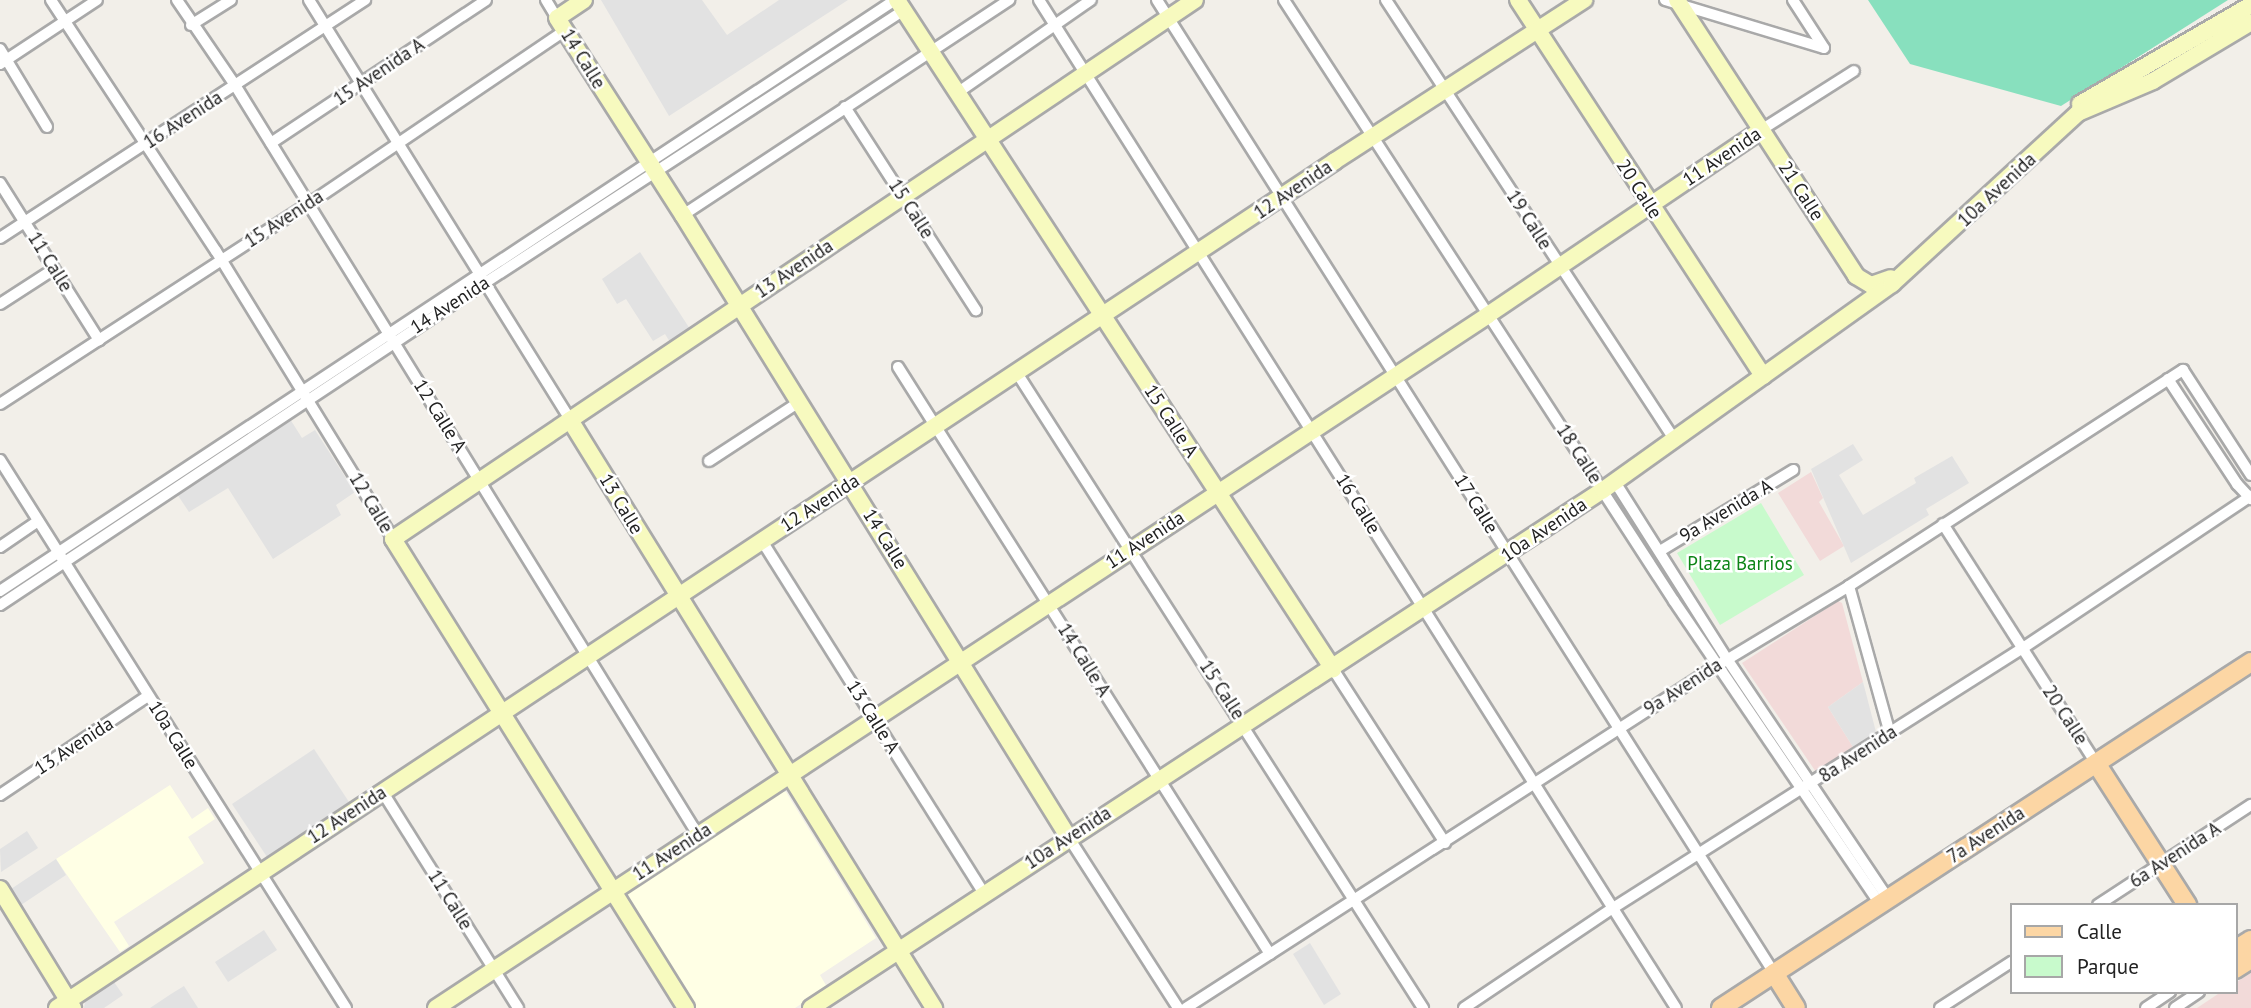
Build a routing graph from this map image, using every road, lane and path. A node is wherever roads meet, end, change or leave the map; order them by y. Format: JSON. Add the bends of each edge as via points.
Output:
{"nodes":[{"id":1,"x":51,"y":0,"type":"edge"},
{"id":2,"x":97,"y":0,"type":"edge"},
{"id":3,"x":177,"y":0,"type":"edge"},
{"id":4,"x":231,"y":0,"type":"edge"},
{"id":5,"x":309,"y":0,"type":"edge"},
{"id":6,"x":365,"y":0,"type":"edge"},
{"id":7,"x":486,"y":0,"type":"edge"},
{"id":8,"x":546,"y":0,"type":"edge"},
{"id":9,"x":584,"y":0,"type":"edge"},
{"id":10,"x":1009,"y":0,"type":"edge"},
{"id":11,"x":1039,"y":0,"type":"edge"},
{"id":12,"x":1091,"y":0,"type":"edge"},
{"id":13,"x":1157,"y":0,"type":"edge"},
{"id":14,"x":1195,"y":0,"type":"edge"},
{"id":15,"x":1284,"y":0,"type":"edge"},
{"id":16,"x":1386,"y":0,"type":"edge"},
{"id":17,"x":1518,"y":0,"type":"edge"},
{"id":18,"x":1584,"y":0,"type":"edge"},
{"id":19,"x":1793,"y":0,"type":"edge"},
{"id":20,"x":1674,"y":2,"type":"edge"},
{"id":21,"x":899,"y":3,"type":"edge"},
{"id":22,"x":2251,"y":5,"type":"edge"},
{"id":23,"x":1169,"y":18,"type":"junction"},
{"id":24,"x":64,"y":21,"type":"junction"},
{"id":25,"x":2251,"y":22,"type":"edge"},
{"id":26,"x":561,"y":24,"type":"junction"},
{"id":27,"x":191,"y":25,"type":"junction"},
{"id":28,"x":1055,"y":25,"type":"junction"},
{"id":29,"x":325,"y":26,"type":"junction"},
{"id":30,"x":1537,"y":30,"type":"junction"},
{"id":31,"x":0,"y":49,"type":"edge"},
{"id":32,"x":931,"y":51,"type":"junction"},
{"id":33,"x":3,"y":62,"type":"edge"},
{"id":34,"x":1854,"y":71,"type":"dead end"},
{"id":35,"x":1086,"y":74,"type":"junction"},
{"id":36,"x":361,"y":84,"type":"junction"},
{"id":37,"x":235,"y":85,"type":"junction"},
{"id":38,"x":1446,"y":90,"type":"junction"},
{"id":39,"x":957,"y":93,"type":"junction"},
{"id":40,"x":845,"y":107,"type":"junction"},
{"id":41,"x":47,"y":127,"type":"dead end"},
{"id":42,"x":1761,"y":130,"type":"junction"},
{"id":43,"x":1373,"y":136,"type":"junction"},
{"id":44,"x":988,"y":139,"type":"junction"},
{"id":45,"x":271,"y":143,"type":"junction"},
{"id":46,"x":398,"y":144,"type":"junction"},
{"id":47,"x":145,"y":145,"type":"junction"},
{"id":48,"x":652,"y":167,"type":"junction"},
{"id":49,"x":0,"y":183,"type":"edge"},
{"id":50,"x":903,"y":197,"type":"junction"},
{"id":51,"x":1283,"y":197,"type":"junction"},
{"id":52,"x":307,"y":205,"type":"junction"},
{"id":53,"x":1650,"y":205,"type":"junction"},
{"id":54,"x":683,"y":215,"type":"junction"},
{"id":55,"x":25,"y":223,"type":"junction"},
{"id":56,"x":0,"y":239,"type":"edge"},
{"id":57,"x":1198,"y":252,"type":"junction"},
{"id":58,"x":222,"y":260,"type":"junction"},
{"id":59,"x":1560,"y":266,"type":"junction"},
{"id":60,"x":54,"y":269,"type":"junction"},
{"id":61,"x":1856,"y":276,"type":"junction"},
{"id":62,"x":482,"y":278,"type":"junction"},
{"id":63,"x":0,"y":304,"type":"edge"},
{"id":64,"x":740,"y":306,"type":"junction"},
{"id":65,"x":976,"y":310,"type":"dead end"},
{"id":66,"x":1488,"y":315,"type":"junction"},
{"id":67,"x":1102,"y":316,"type":"junction"},
{"id":68,"x":1834,"y":323,"type":"junction"},
{"id":69,"x":392,"y":338,"type":"junction"},
{"id":70,"x":99,"y":340,"type":"junction"},
{"id":71,"x":898,"y":367,"type":"dead end"},
{"id":72,"x":1017,"y":373,"type":"junction"},
{"id":73,"x":1395,"y":376,"type":"junction"},
{"id":74,"x":1763,"y":376,"type":"junction"},
{"id":75,"x":2168,"y":379,"type":"junction"},
{"id":76,"x":306,"y":395,"type":"junction"},
{"id":77,"x":799,"y":402,"type":"junction"},
{"id":78,"x":0,"y":404,"type":"edge"},
{"id":79,"x":570,"y":420,"type":"junction"},
{"id":80,"x":937,"y":426,"type":"junction"},
{"id":81,"x":1311,"y":431,"type":"junction"},
{"id":82,"x":1674,"y":439,"type":"junction"},
{"id":83,"x":0,"y":460,"type":"edge"},
{"id":84,"x":709,"y":461,"type":"dead end"},
{"id":85,"x":1793,"y":470,"type":"dead end"},
{"id":86,"x":2251,"y":475,"type":"edge"},
{"id":87,"x":480,"y":480,"type":"junction"},
{"id":88,"x":850,"y":483,"type":"junction"},
{"id":89,"x":1609,"y":486,"type":"junction"},
{"id":90,"x":1218,"y":492,"type":"junction"},
{"id":91,"x":2250,"y":497,"type":"edge"},
{"id":92,"x":38,"y":521,"type":"junction"},
{"id":93,"x":1943,"y":524,"type":"junction"},
{"id":94,"x":393,"y":539,"type":"junction"},
{"id":95,"x":762,"y":541,"type":"junction"},
{"id":96,"x":0,"y":547,"type":"edge"},
{"id":97,"x":1131,"y":550,"type":"junction"},
{"id":98,"x":1660,"y":551,"type":"junction"},
{"id":99,"x":1508,"y":554,"type":"junction"},
{"id":100,"x":61,"y":558,"type":"junction"},
{"id":101,"x":1849,"y":586,"type":"junction"},
{"id":102,"x":0,"y":591,"type":"edge"},
{"id":103,"x":678,"y":597,"type":"junction"},
{"id":104,"x":1049,"y":603,"type":"junction"},
{"id":105,"x":0,"y":605,"type":"edge"},
{"id":106,"x":1424,"y":609,"type":"junction"},
{"id":107,"x":2023,"y":648,"type":"junction"},
{"id":108,"x":589,"y":655,"type":"junction"},
{"id":109,"x":962,"y":661,"type":"junction"},
{"id":110,"x":1722,"y":662,"type":"junction"},
{"id":111,"x":2251,"y":662,"type":"edge"},
{"id":112,"x":1333,"y":669,"type":"junction"},
{"id":113,"x":148,"y":696,"type":"junction"},
{"id":114,"x":502,"y":713,"type":"junction"},
{"id":115,"x":875,"y":719,"type":"junction"},
{"id":116,"x":1244,"y":725,"type":"junction"},
{"id":117,"x":1618,"y":728,"type":"junction"},
{"id":118,"x":1890,"y":734,"type":"junction"},
{"id":119,"x":2096,"y":763,"type":"junction"},
{"id":120,"x":790,"y":775,"type":"junction"},
{"id":121,"x":1159,"y":780,"type":"junction"},
{"id":122,"x":1812,"y":783,"type":"junction"},
{"id":123,"x":1535,"y":784,"type":"junction"},
{"id":124,"x":1802,"y":790,"type":"junction"},
{"id":125,"x":382,"y":791,"type":"junction"},
{"id":126,"x":0,"y":795,"type":"edge"},
{"id":127,"x":2251,"y":805,"type":"edge"},
{"id":128,"x":698,"y":835,"type":"junction"},
{"id":129,"x":1069,"y":838,"type":"junction"},
{"id":130,"x":1445,"y":843,"type":"junction"},
{"id":131,"x":1699,"y":856,"type":"junction"},
{"id":132,"x":2161,"y":864,"type":"junction"},
{"id":133,"x":260,"y":873,"type":"junction"},
{"id":134,"x":0,"y":889,"type":"edge"},
{"id":135,"x":613,"y":891,"type":"junction"},
{"id":136,"x":984,"y":894,"type":"junction"},
{"id":137,"x":1356,"y":901,"type":"junction"},
{"id":138,"x":1884,"y":901,"type":"junction"},
{"id":139,"x":2101,"y":903,"type":"edge"},
{"id":140,"x":2187,"y":903,"type":"edge"},
{"id":141,"x":1613,"y":908,"type":"junction"},
{"id":142,"x":898,"y":950,"type":"junction"},
{"id":143,"x":1270,"y":954,"type":"junction"},
{"id":144,"x":2010,"y":963,"type":"edge"},
{"id":145,"x":494,"y":970,"type":"junction"},
{"id":146,"x":1774,"y":973,"type":"junction"},
{"id":147,"x":2167,"y":994,"type":"edge"},
{"id":148,"x":2196,"y":994,"type":"edge"},
{"id":149,"x":1954,"y":1004,"type":"edge"},
{"id":150,"x":66,"y":1006,"type":"edge"},
{"id":151,"x":346,"y":1008,"type":"edge"},
{"id":152,"x":436,"y":1008,"type":"edge"},
{"id":153,"x":518,"y":1008,"type":"edge"},
{"id":154,"x":686,"y":1008,"type":"edge"},
{"id":155,"x":811,"y":1008,"type":"edge"},
{"id":156,"x":934,"y":1008,"type":"edge"},
{"id":157,"x":1178,"y":1008,"type":"edge"},
{"id":158,"x":1186,"y":1008,"type":"edge"},
{"id":159,"x":1423,"y":1008,"type":"edge"},
{"id":160,"x":1464,"y":1008,"type":"edge"},
{"id":161,"x":1676,"y":1008,"type":"edge"},
{"id":162,"x":1721,"y":1008,"type":"edge"},
{"id":163,"x":1796,"y":1008,"type":"edge"},
{"id":164,"x":1940,"y":1008,"type":"edge"},
{"id":165,"x":2146,"y":1008,"type":"edge"},
{"id":166,"x":2175,"y":1008,"type":"edge"}],
"edges":[{"from":1,"to":24,"type":"street","name":"12 Calle"},
{"from":2,"to":24,"type":"street"},
{"from":3,"to":27,"type":"street","name":"12 Calle A"},
{"from":4,"to":27,"type":"street"},
{"from":5,"to":29,"type":"street","name":"13 Calle"},
{"from":6,"to":29,"type":"street","name":"16 Avenida"},
{"from":7,"to":36,"type":"street","name":"15 Avenida A"},
{"from":8,"to":26,"type":"street","name":"14 Calle"},
{"from":9,"to":26,"type":"street","name":"15 Avenida"},
{"from":10,"to":32,"type":"street"},
{"from":11,"to":28,"type":"street","name":"16 Calle"},
{"from":12,"to":28,"type":"street"},
{"from":13,"to":23,"type":"street","name":"17 Calle"},
{"from":14,"to":23,"type":"street","name":"13 Avenida"},
{"from":15,"to":43,"type":"street","name":"18 Calle"},
{"from":16,"to":38,"type":"street","name":"19 Calle"},
{"from":17,"to":30,"type":"street","name":"20 Calle"},
{"from":18,"to":30,"type":"street","name":"12 Avenida"},
{"from":19,"to":20,"type":"street","via":[[1824,48]]},
{"from":20,"to":42,"type":"street","name":"21 Calle"},
{"from":21,"to":32,"type":"street","name":"15 Calle A"},
{"from":21,"to":48,"type":"street","name":"14 Avenida"},
{"from":22,"to":61,"type":"street","name":"10a Avenida","via":[[2086,100],[1888,280],[1868,285]]},
{"from":23,"to":35,"type":"street","name":"13 Avenida"},
{"from":23,"to":51,"type":"street","name":"17 Calle"},
{"from":24,"to":33,"type":"street"},
{"from":24,"to":47,"type":"street","name":"12 Calle"},
{"from":25,"to":68,"type":"street","name":"10a Avenida","via":[[2153,81],[2078,113],[1917,263]]},
{"from":26,"to":46,"type":"street","name":"15 Avenida"},
{"from":26,"to":48,"type":"street","name":"14 Calle"},
{"from":27,"to":37,"type":"street","name":"12 Calle A"},
{"from":28,"to":35,"type":"street","name":"16 Calle"},
{"from":28,"to":39,"type":"street"},
{"from":29,"to":36,"type":"street","name":"13 Calle"},
{"from":29,"to":37,"type":"street","name":"16 Avenida"},
{"from":30,"to":38,"type":"street","name":"12 Avenida"},
{"from":30,"to":53,"type":"street","name":"20 Calle"},
{"from":31,"to":33,"type":"street"},
{"from":32,"to":39,"type":"street","name":"15 Calle A"},
{"from":32,"to":40,"type":"street"},
{"from":33,"to":41,"type":"street"},
{"from":34,"to":42,"type":"street","name":"11 Avenida"},
{"from":35,"to":44,"type":"street","name":"13 Avenida"},
{"from":35,"to":57,"type":"street","name":"16 Calle"},
{"from":36,"to":45,"type":"street","name":"15 Avenida A"},
{"from":36,"to":46,"type":"street","name":"13 Calle"},
{"from":37,"to":45,"type":"street","name":"12 Calle A"},
{"from":37,"to":47,"type":"street","name":"16 Avenida"},
{"from":38,"to":43,"type":"street","name":"12 Avenida"},
{"from":38,"to":59,"type":"street","name":"19 Calle"},
{"from":39,"to":44,"type":"street","name":"15 Calle A"},
{"from":40,"to":50,"type":"street","name":"15 Calle"},
{"from":40,"to":54,"type":"street"},
{"from":42,"to":53,"type":"street","name":"11 Avenida"},
{"from":42,"to":61,"type":"street","name":"21 Calle"},
{"from":43,"to":51,"type":"street","name":"12 Avenida"},
{"from":43,"to":66,"type":"street","name":"18 Calle"},
{"from":44,"to":50,"type":"street","name":"13 Avenida"},
{"from":44,"to":67,"type":"street","name":"15 Calle A"},
{"from":45,"to":52,"type":"street","name":"12 Calle A"},
{"from":46,"to":52,"type":"street","name":"15 Avenida"},
{"from":46,"to":62,"type":"street","name":"13 Calle"},
{"from":47,"to":55,"type":"street","name":"16 Avenida"},
{"from":47,"to":58,"type":"street","name":"12 Calle"},
{"from":48,"to":54,"type":"street","name":"14 Calle"},
{"from":48,"to":62,"type":"street","name":"14 Avenida"},
{"from":49,"to":55,"type":"street","name":"11 Calle"},
{"from":50,"to":64,"type":"street","name":"13 Avenida"},
{"from":50,"to":65,"type":"street","name":"15 Calle"},
{"from":51,"to":57,"type":"street","name":"12 Avenida"},
{"from":51,"to":73,"type":"street","name":"17 Calle"},
{"from":52,"to":58,"type":"street","name":"15 Avenida"},
{"from":52,"to":69,"type":"street","name":"12 Calle A"},
{"from":53,"to":59,"type":"street","name":"11 Avenida"},
{"from":53,"to":74,"type":"street","name":"20 Calle"},
{"from":54,"to":64,"type":"street","name":"14 Calle"},
{"from":55,"to":56,"type":"street","name":"16 Avenida"},
{"from":55,"to":60,"type":"street","name":"11 Calle"},
{"from":57,"to":67,"type":"street","name":"12 Avenida"},
{"from":57,"to":81,"type":"street","name":"16 Calle"},
{"from":58,"to":70,"type":"street","name":"15 Avenida"},
{"from":58,"to":76,"type":"street","name":"12 Calle"},
{"from":59,"to":66,"type":"street","name":"11 Avenida"},
{"from":59,"to":82,"type":"street","name":"19 Calle"},
{"from":60,"to":63,"type":"street"},
{"from":60,"to":70,"type":"street","name":"11 Calle"},
{"from":61,"to":68,"type":"street","via":[[1856,298]]},
{"from":62,"to":69,"type":"street","name":"14 Avenida"},
{"from":62,"to":79,"type":"street","name":"13 Calle"},
{"from":64,"to":77,"type":"street","name":"14 Calle"},
{"from":64,"to":79,"type":"street","name":"13 Avenida"},
{"from":66,"to":73,"type":"street","name":"11 Avenida"},
{"from":66,"to":89,"type":"street","name":"18 Calle"},
{"from":67,"to":72,"type":"street","name":"12 Avenida"},
{"from":67,"to":90,"type":"street","name":"15 Calle A"},
{"from":68,"to":74,"type":"street","name":"10a Avenida"},
{"from":69,"to":76,"type":"street","name":"14 Avenida"},
{"from":69,"to":87,"type":"street","name":"12 Calle A"},
{"from":70,"to":78,"type":"street","name":"15 Avenida"},
{"from":71,"to":80,"type":"street","name":"14 Calle A"},
{"from":72,"to":80,"type":"street","name":"12 Avenida"},
{"from":72,"to":97,"type":"street","name":"15 Calle"},
{"from":73,"to":81,"type":"street","name":"11 Avenida"},
{"from":73,"to":99,"type":"street","name":"17 Calle"},
{"from":74,"to":82,"type":"street","name":"10a Avenida"},
{"from":75,"to":86,"type":"street","name":"9a Avenida","via":[[2182,370]]},
{"from":75,"to":91,"type":"street"},
{"from":75,"to":93,"type":"street","name":"9a Avenida"},
{"from":76,"to":94,"type":"street","name":"12 Calle"},
{"from":76,"to":100,"type":"street","name":"14 Avenida"},
{"from":77,"to":84,"type":"street"},
{"from":77,"to":88,"type":"street","name":"14 Calle"},
{"from":79,"to":87,"type":"street","name":"13 Avenida"},
{"from":79,"to":103,"type":"street","name":"13 Calle"},
{"from":80,"to":88,"type":"street","name":"12 Avenida"},
{"from":80,"to":104,"type":"street","name":"14 Calle A"},
{"from":81,"to":90,"type":"street","name":"11 Avenida"},
{"from":81,"to":106,"type":"street","name":"16 Calle"},
{"from":82,"to":89,"type":"street","name":"10a Avenida"},
{"from":83,"to":92,"type":"street","name":"10a Calle"},
{"from":85,"to":98,"type":"street","name":"9a Avenida A"},
{"from":87,"to":94,"type":"street","name":"13 Avenida"},
{"from":87,"to":108,"type":"street","name":"12 Calle A"},
{"from":88,"to":95,"type":"street","name":"12 Avenida"},
{"from":88,"to":109,"type":"street","name":"14 Calle"},
{"from":89,"to":98,"type":"street","name":"18 Calle"},
{"from":89,"to":99,"type":"street","name":"10a Avenida"},
{"from":89,"to":110,"type":"street","name":"18 Calle"},
{"from":90,"to":97,"type":"street","name":"11 Avenida"},
{"from":90,"to":112,"type":"street","name":"15 Calle A"},
{"from":91,"to":107,"type":"street","name":"8a Avenida"},
{"from":92,"to":96,"type":"street"},
{"from":92,"to":100,"type":"street","name":"10a Calle"},
{"from":93,"to":101,"type":"street","name":"9a Avenida"},
{"from":93,"to":107,"type":"street","name":"20 Calle"},
{"from":94,"to":114,"type":"street","name":"12 Calle"},
{"from":95,"to":103,"type":"street","name":"12 Avenida"},
{"from":95,"to":115,"type":"street","name":"13 Calle A"},
{"from":97,"to":104,"type":"street","name":"11 Avenida"},
{"from":97,"to":116,"type":"street","name":"15 Calle"},
{"from":98,"to":110,"type":"street","name":"18 Calle"},
{"from":99,"to":106,"type":"street","name":"10a Avenida"},
{"from":99,"to":117,"type":"street","name":"17 Calle"},
{"from":100,"to":102,"type":"street"},
{"from":100,"to":105,"type":"street","name":"14 Avenida"},
{"from":100,"to":113,"type":"street","name":"10a Calle"},
{"from":101,"to":110,"type":"street","name":"9a Avenida"},
{"from":101,"to":118,"type":"street"},
{"from":103,"to":108,"type":"street","name":"12 Avenida"},
{"from":103,"to":120,"type":"street","name":"13 Calle"},
{"from":104,"to":109,"type":"street","name":"11 Avenida"},
{"from":104,"to":121,"type":"street","name":"14 Calle A"},
{"from":106,"to":112,"type":"street","name":"10a Avenida"},
{"from":106,"to":123,"type":"street","name":"16 Calle"},
{"from":107,"to":118,"type":"street","name":"8a Avenida"},
{"from":107,"to":119,"type":"street","name":"20 Calle"},
{"from":108,"to":114,"type":"street","name":"12 Avenida"},
{"from":108,"to":128,"type":"street","name":"12 Calle A"},
{"from":109,"to":115,"type":"street","name":"11 Avenida"},
{"from":109,"to":129,"type":"street","name":"14 Calle"},
{"from":110,"to":117,"type":"street","name":"9a Avenida"},
{"from":110,"to":122,"type":"street","name":"18 Calle"},
{"from":110,"to":124,"type":"street","name":"18 Calle"},
{"from":111,"to":119,"type":"main road","name":"7a Avenida"},
{"from":112,"to":116,"type":"street","name":"10a Avenida"},
{"from":112,"to":130,"type":"street","name":"15 Calle A"},
{"from":113,"to":126,"type":"street","name":"13 Avenida"},
{"from":113,"to":133,"type":"street","name":"10a Calle"},
{"from":114,"to":125,"type":"street","name":"12 Avenida"},
{"from":114,"to":135,"type":"street","name":"12 Calle"},
{"from":115,"to":120,"type":"street","name":"11 Avenida"},
{"from":115,"to":136,"type":"street","name":"13 Calle A"},
{"from":116,"to":121,"type":"street","name":"10a Avenida"},
{"from":116,"to":137,"type":"street","name":"15 Calle"},
{"from":117,"to":123,"type":"street","name":"9a Avenida"},
{"from":117,"to":131,"type":"street","name":"17 Calle"},
{"from":118,"to":122,"type":"street","name":"8a Avenida"},
{"from":119,"to":132,"type":"main road","name":"20 Calle"},
{"from":119,"to":138,"type":"main road","name":"7a Avenida"},
{"from":120,"to":128,"type":"street","name":"11 Avenida"},
{"from":120,"to":142,"type":"street","name":"13 Calle"},
{"from":121,"to":129,"type":"street","name":"10a Avenida"},
{"from":121,"to":143,"type":"street","name":"14 Calle A"},
{"from":122,"to":124,"type":"street","name":"8a Avenida"},
{"from":122,"to":138,"type":"street","name":"18 Calle"},
{"from":123,"to":130,"type":"street","name":"9a Avenida"},
{"from":123,"to":141,"type":"street","name":"16 Calle"},
{"from":124,"to":131,"type":"street","name":"8a Avenida"},
{"from":124,"to":138,"type":"street","name":"18 Calle"},
{"from":125,"to":133,"type":"street","name":"12 Avenida"},
{"from":125,"to":145,"type":"street","name":"11 Calle"},
{"from":127,"to":132,"type":"street","name":"6a Avenida A"},
{"from":128,"to":135,"type":"street","name":"11 Avenida"},
{"from":129,"to":136,"type":"street","name":"10a Avenida"},
{"from":129,"to":157,"type":"street","name":"14 Calle"},
{"from":130,"to":137,"type":"street","name":"9a Avenida"},
{"from":131,"to":141,"type":"street","name":"8a Avenida"},
{"from":131,"to":146,"type":"street","name":"17 Calle"},
{"from":132,"to":139,"type":"street","name":"6a Avenida A"},
{"from":132,"to":140,"type":"main road","name":"20 Calle"},
{"from":133,"to":150,"type":"street","name":"12 Avenida"},
{"from":133,"to":151,"type":"street","name":"10a Calle"},
{"from":134,"to":150,"type":"street"},
{"from":135,"to":145,"type":"street","name":"11 Avenida"},
{"from":135,"to":154,"type":"street","name":"12 Calle"},
{"from":136,"to":142,"type":"street","name":"10a Avenida"},
{"from":137,"to":143,"type":"street","name":"9a Avenida"},
{"from":137,"to":159,"type":"street","name":"15 Calle"},
{"from":138,"to":146,"type":"main road","name":"7a Avenida"},
{"from":141,"to":160,"type":"street","name":"8a Avenida"},
{"from":141,"to":161,"type":"street","name":"16 Calle"},
{"from":142,"to":155,"type":"street","name":"10a Avenida"},
{"from":142,"to":156,"type":"street","name":"13 Calle"},
{"from":143,"to":158,"type":"street","name":"9a Avenida"},
{"from":144,"to":149,"type":"street"},
{"from":145,"to":152,"type":"street","name":"11 Avenida"},
{"from":145,"to":153,"type":"street","name":"11 Calle"},
{"from":146,"to":162,"type":"main road","name":"7a Avenida"},
{"from":146,"to":163,"type":"main road","name":"17 Calle"},
{"from":147,"to":165,"type":"street"},
{"from":148,"to":166,"type":"street"},
{"from":149,"to":164,"type":"street"}]}
